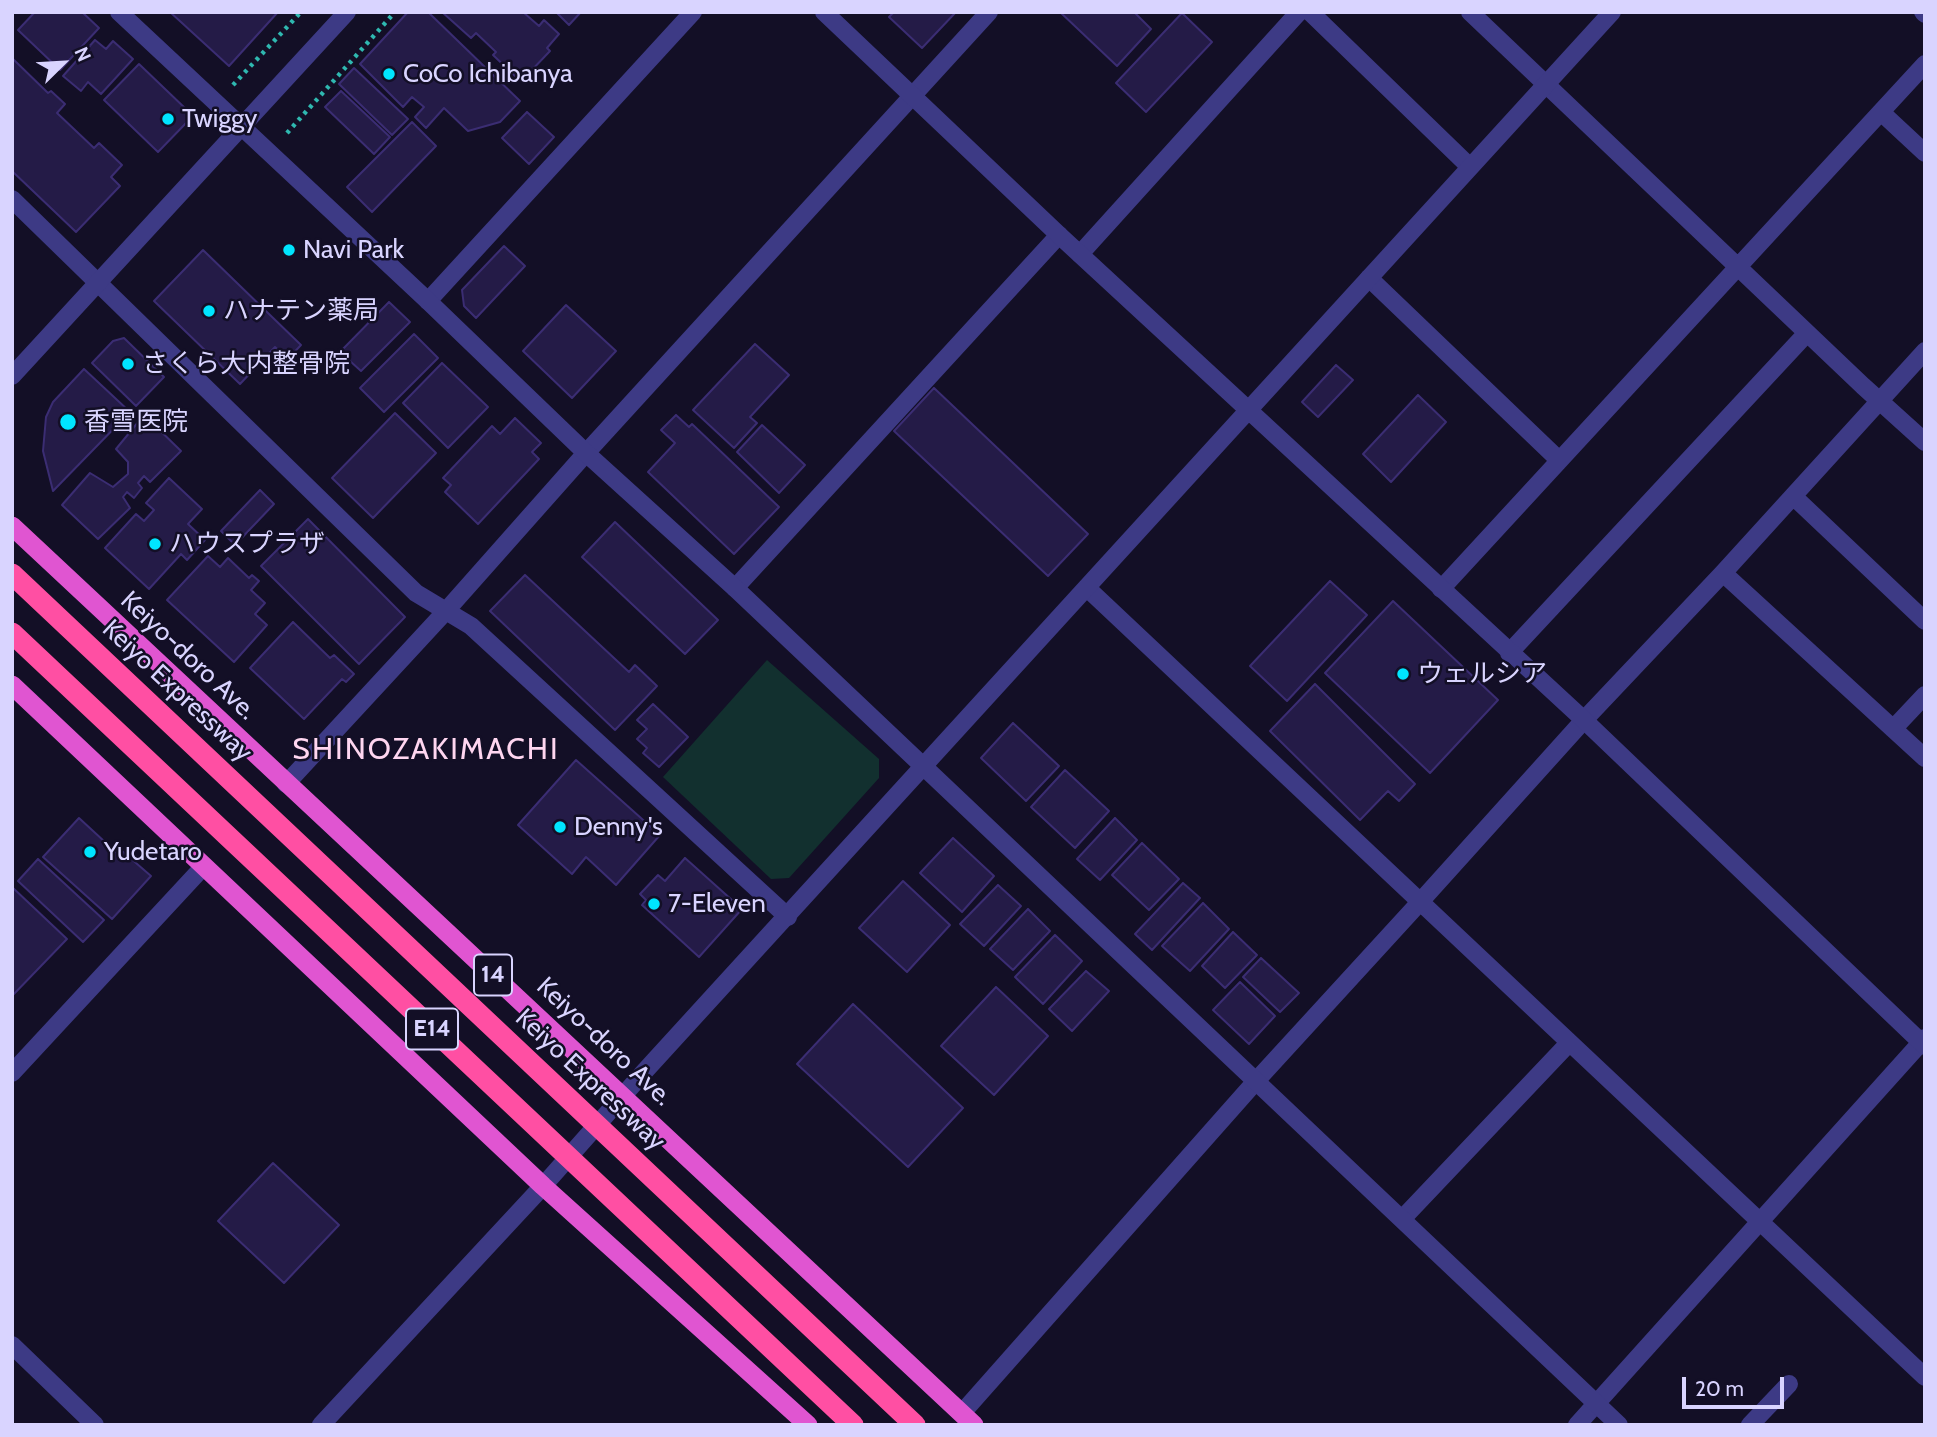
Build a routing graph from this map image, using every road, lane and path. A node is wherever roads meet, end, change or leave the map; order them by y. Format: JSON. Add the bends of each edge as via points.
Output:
{"nodes":[{"id":1,"x":119,"y":12,"type":"edge"},
{"id":2,"x":302,"y":12,"type":"edge"},
{"id":3,"x":347,"y":12,"type":"edge"},
{"id":4,"x":395,"y":12,"type":"edge"},
{"id":5,"x":693,"y":12,"type":"edge"},
{"id":6,"x":824,"y":12,"type":"edge"},
{"id":7,"x":989,"y":12,"type":"edge"},
{"id":8,"x":1299,"y":12,"type":"edge"},
{"id":9,"x":1310,"y":12,"type":"edge"},
{"id":10,"x":1470,"y":12,"type":"edge"},
{"id":11,"x":1612,"y":12,"type":"edge"},
{"id":12,"x":1925,"y":64,"type":"edge"},
{"id":13,"x":233,"y":85,"type":"dead end"},
{"id":14,"x":1546,"y":85,"type":"junction"},
{"id":15,"x":913,"y":95,"type":"junction"},
{"id":16,"x":1882,"y":113,"type":"junction"},
{"id":17,"x":243,"y":127,"type":"junction"},
{"id":18,"x":287,"y":132,"type":"dead end"},
{"id":19,"x":1925,"y":153,"type":"edge"},
{"id":20,"x":1469,"y":166,"type":"junction"},
{"id":21,"x":12,"y":199,"type":"edge"},
{"id":22,"x":1059,"y":235,"type":"junction"},
{"id":23,"x":1080,"y":254,"type":"junction"},
{"id":24,"x":1736,"y":266,"type":"junction"},
{"id":25,"x":1369,"y":278,"type":"junction"},
{"id":26,"x":98,"y":284,"type":"junction"},
{"id":27,"x":428,"y":301,"type":"junction"},
{"id":28,"x":1807,"y":333,"type":"junction"},
{"id":29,"x":1925,"y":351,"type":"edge"},
{"id":30,"x":12,"y":376,"type":"edge"},
{"id":31,"x":1880,"y":401,"type":"junction"},
{"id":32,"x":1248,"y":410,"type":"junction"},
{"id":33,"x":1925,"y":442,"type":"edge"},
{"id":34,"x":586,"y":453,"type":"junction"},
{"id":35,"x":1559,"y":460,"type":"junction"},
{"id":36,"x":1793,"y":496,"type":"junction"},
{"id":37,"x":12,"y":526,"type":"edge"},
{"id":38,"x":1723,"y":573,"type":"junction"},
{"id":39,"x":12,"y":574,"type":"edge"},
{"id":40,"x":735,"y":587,"type":"junction"},
{"id":41,"x":1087,"y":588,"type":"junction"},
{"id":42,"x":1441,"y":589,"type":"junction"},
{"id":43,"x":445,"y":612,"type":"junction"},
{"id":44,"x":1925,"y":621,"type":"edge"},
{"id":45,"x":12,"y":633,"type":"edge"},
{"id":46,"x":1509,"y":653,"type":"junction"},
{"id":47,"x":12,"y":685,"type":"edge"},
{"id":48,"x":1925,"y":695,"type":"edge"},
{"id":49,"x":1584,"y":720,"type":"junction"},
{"id":50,"x":1893,"y":729,"type":"junction"},
{"id":51,"x":1925,"y":758,"type":"edge"},
{"id":52,"x":924,"y":766,"type":"junction"},
{"id":53,"x":286,"y":784,"type":"junction"},
{"id":54,"x":204,"y":866,"type":"junction"},
{"id":55,"x":1420,"y":902,"type":"junction"},
{"id":56,"x":788,"y":916,"type":"junction"},
{"id":57,"x":1923,"y":1042,"type":"edge"},
{"id":58,"x":1569,"y":1043,"type":"junction"},
{"id":59,"x":12,"y":1073,"type":"edge"},
{"id":60,"x":1256,"y":1081,"type":"junction"},
{"id":61,"x":623,"y":1095,"type":"junction"},
{"id":62,"x":544,"y":1186,"type":"junction"},
{"id":63,"x":1403,"y":1218,"type":"junction"},
{"id":64,"x":1760,"y":1222,"type":"junction"},
{"id":65,"x":12,"y":1345,"type":"edge"},
{"id":66,"x":1925,"y":1377,"type":"edge"},
{"id":67,"x":1789,"y":1384,"type":"dead end"},
{"id":68,"x":1596,"y":1403,"type":"junction"},
{"id":69,"x":968,"y":1419,"type":"edge"},
{"id":70,"x":95,"y":1425,"type":"edge"},
{"id":71,"x":321,"y":1425,"type":"edge"},
{"id":72,"x":808,"y":1425,"type":"edge"},
{"id":73,"x":853,"y":1425,"type":"edge"},
{"id":74,"x":915,"y":1425,"type":"edge"},
{"id":75,"x":1577,"y":1425,"type":"edge"},
{"id":76,"x":1619,"y":1425,"type":"edge"},
{"id":77,"x":1750,"y":1425,"type":"edge"}],
"edges":[{"from":1,"to":17,"type":"street"},
{"from":2,"to":13,"type":"path"},
{"from":3,"to":17,"type":"street"},
{"from":4,"to":18,"type":"path"},
{"from":5,"to":27,"type":"street"},
{"from":6,"to":15,"type":"street"},
{"from":7,"to":15,"type":"street"},
{"from":8,"to":23,"type":"street"},
{"from":9,"to":20,"type":"street"},
{"from":10,"to":14,"type":"street"},
{"from":11,"to":14,"type":"street"},
{"from":12,"to":16,"type":"street"},
{"from":14,"to":20,"type":"street"},
{"from":14,"to":24,"type":"street"},
{"from":15,"to":22,"type":"street"},
{"from":15,"to":34,"type":"street"},
{"from":16,"to":19,"type":"street"},
{"from":16,"to":24,"type":"street"},
{"from":17,"to":26,"type":"street"},
{"from":17,"to":27,"type":"street"},
{"from":20,"to":25,"type":"street"},
{"from":21,"to":26,"type":"street"},
{"from":22,"to":23,"type":"street"},
{"from":22,"to":40,"type":"street"},
{"from":23,"to":32,"type":"street"},
{"from":24,"to":28,"type":"street"},
{"from":24,"to":35,"type":"street"},
{"from":25,"to":32,"type":"street"},
{"from":25,"to":35,"type":"street"},
{"from":26,"to":30,"type":"street"},
{"from":26,"to":43,"type":"street","via":[[416,593]]},
{"from":27,"to":34,"type":"street"},
{"from":28,"to":31,"type":"street"},
{"from":28,"to":46,"type":"street"},
{"from":29,"to":31,"type":"street"},
{"from":31,"to":33,"type":"street"},
{"from":31,"to":36,"type":"street"},
{"from":32,"to":41,"type":"street"},
{"from":32,"to":42,"type":"street"},
{"from":34,"to":40,"type":"street"},
{"from":34,"to":43,"type":"street"},
{"from":35,"to":42,"type":"street"},
{"from":36,"to":38,"type":"street"},
{"from":36,"to":44,"type":"street"},
{"from":37,"to":53,"type":"highway","name":"Keiyo-doro Ave.","number":"14"},
{"from":38,"to":49,"type":"street"},
{"from":38,"to":50,"type":"street"},
{"from":39,"to":74,"type":"highway","name":"Keiyo Expressway","number":"E14","bridge":true},
{"from":40,"to":52,"type":"street"},
{"from":41,"to":52,"type":"street"},
{"from":41,"to":55,"type":"street"},
{"from":42,"to":46,"type":"street"},
{"from":43,"to":53,"type":"street"},
{"from":43,"to":56,"type":"street","via":[[471,626]]},
{"from":45,"to":73,"type":"highway","number":"E14","bridge":true},
{"from":46,"to":49,"type":"street"},
{"from":47,"to":54,"type":"highway"},
{"from":48,"to":50,"type":"street"},
{"from":49,"to":55,"type":"street"},
{"from":49,"to":57,"type":"street"},
{"from":50,"to":51,"type":"street"},
{"from":52,"to":56,"type":"street"},
{"from":52,"to":60,"type":"street"},
{"from":53,"to":61,"type":"highway","name":"Keiyo-doro Ave.","number":"14"},
{"from":54,"to":59,"type":"street"},
{"from":54,"to":62,"type":"highway"},
{"from":55,"to":58,"type":"street"},
{"from":55,"to":60,"type":"street"},
{"from":56,"to":61,"type":"street"},
{"from":57,"to":64,"type":"street"},
{"from":58,"to":63,"type":"street"},
{"from":58,"to":64,"type":"street"},
{"from":60,"to":63,"type":"street"},
{"from":60,"to":69,"type":"street"},
{"from":61,"to":62,"type":"street"},
{"from":61,"to":69,"type":"highway","name":"Keiyo-doro Ave.","number":"14"},
{"from":62,"to":71,"type":"street"},
{"from":62,"to":72,"type":"highway"},
{"from":63,"to":68,"type":"street"},
{"from":64,"to":66,"type":"street"},
{"from":64,"to":68,"type":"street"},
{"from":65,"to":70,"type":"street"},
{"from":67,"to":77,"type":"street"},
{"from":68,"to":75,"type":"street"},
{"from":68,"to":76,"type":"street"}]}
